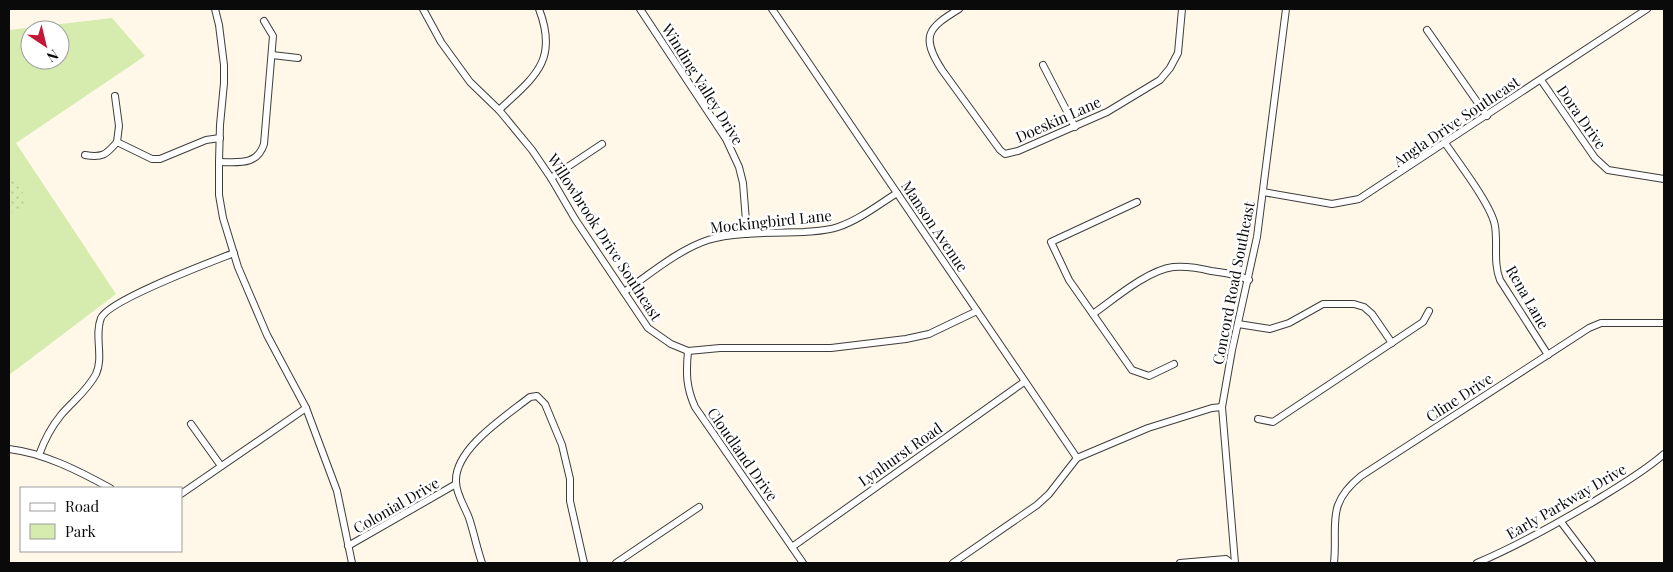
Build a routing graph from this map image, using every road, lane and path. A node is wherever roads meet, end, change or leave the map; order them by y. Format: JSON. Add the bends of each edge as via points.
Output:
{"nodes":[{"id":1,"x":215,"y":9,"type":"edge"},
{"id":2,"x":423,"y":9,"type":"edge"},
{"id":3,"x":539,"y":9,"type":"edge"},
{"id":4,"x":640,"y":9,"type":"edge"},
{"id":5,"x":772,"y":9,"type":"edge"},
{"id":6,"x":959,"y":9,"type":"edge"},
{"id":7,"x":1182,"y":9,"type":"edge"},
{"id":8,"x":1286,"y":9,"type":"edge"},
{"id":9,"x":1647,"y":9,"type":"edge"},
{"id":10,"x":264,"y":21,"type":"dead end"},
{"id":11,"x":1427,"y":30,"type":"dead end"},
{"id":12,"x":272,"y":55,"type":"junction"},
{"id":13,"x":298,"y":58,"type":"dead end"},
{"id":14,"x":1043,"y":65,"type":"dead end"},
{"id":15,"x":1541,"y":80,"type":"junction"},
{"id":16,"x":114,"y":96,"type":"dead end"},
{"id":17,"x":499,"y":110,"type":"junction"},
{"id":18,"x":1487,"y":116,"type":"junction"},
{"id":19,"x":1075,"y":127,"type":"junction"},
{"id":20,"x":220,"y":138,"type":"junction"},
{"id":21,"x":117,"y":142,"type":"junction"},
{"id":22,"x":1445,"y":143,"type":"junction"},
{"id":23,"x":602,"y":144,"type":"dead end"},
{"id":24,"x":85,"y":155,"type":"dead end"},
{"id":25,"x":219,"y":162,"type":"junction"},
{"id":26,"x":552,"y":178,"type":"junction"},
{"id":27,"x":1664,"y":179,"type":"edge"},
{"id":28,"x":1263,"y":192,"type":"junction"},
{"id":29,"x":897,"y":193,"type":"junction"},
{"id":30,"x":1137,"y":202,"type":"dead end"},
{"id":31,"x":747,"y":234,"type":"junction"},
{"id":32,"x":234,"y":253,"type":"junction"},
{"id":33,"x":1248,"y":280,"type":"junction"},
{"id":34,"x":624,"y":292,"type":"junction"},
{"id":35,"x":978,"y":311,"type":"junction"},
{"id":36,"x":1429,"y":311,"type":"dead end"},
{"id":37,"x":1093,"y":314,"type":"junction"},
{"id":38,"x":1664,"y":323,"type":"edge"},
{"id":39,"x":1238,"y":324,"type":"junction"},
{"id":40,"x":1392,"y":344,"type":"junction"},
{"id":41,"x":688,"y":351,"type":"junction"},
{"id":42,"x":1548,"y":356,"type":"junction"},
{"id":43,"x":1174,"y":364,"type":"dead end"},
{"id":44,"x":1024,"y":382,"type":"junction"},
{"id":45,"x":1222,"y":407,"type":"junction"},
{"id":46,"x":306,"y":408,"type":"junction"},
{"id":47,"x":1258,"y":420,"type":"dead end"},
{"id":48,"x":191,"y":424,"type":"dead end"},
{"id":49,"x":9,"y":449,"type":"edge"},
{"id":50,"x":1664,"y":454,"type":"edge"},
{"id":51,"x":39,"y":455,"type":"junction"},
{"id":52,"x":1077,"y":458,"type":"junction"},
{"id":53,"x":221,"y":466,"type":"junction"},
{"id":54,"x":456,"y":484,"type":"junction"},
{"id":55,"x":108,"y":487,"type":"edge"},
{"id":56,"x":182,"y":493,"type":"edge"},
{"id":57,"x":699,"y":507,"type":"dead end"},
{"id":58,"x":1561,"y":522,"type":"junction"},
{"id":59,"x":348,"y":546,"type":"junction"},
{"id":60,"x":792,"y":547,"type":"junction"},
{"id":61,"x":352,"y":563,"type":"edge"},
{"id":62,"x":482,"y":563,"type":"edge"},
{"id":63,"x":584,"y":563,"type":"edge"},
{"id":64,"x":616,"y":563,"type":"edge"},
{"id":65,"x":803,"y":563,"type":"edge"},
{"id":66,"x":953,"y":563,"type":"edge"},
{"id":67,"x":1180,"y":563,"type":"edge"},
{"id":68,"x":1231,"y":563,"type":"edge"},
{"id":69,"x":1235,"y":563,"type":"edge"},
{"id":70,"x":1334,"y":563,"type":"edge"},
{"id":71,"x":1477,"y":563,"type":"edge"},
{"id":72,"x":1592,"y":563,"type":"edge"}],
"edges":[{"from":1,"to":20,"type":"street","via":[[224,65]]},
{"from":2,"to":17,"type":"street","name":"Willowbrook Drive Southeast","via":[[441,42],[470,82]]},
{"from":3,"to":17,"type":"street","via":[[547,36],[543,61],[536,74]]},
{"from":4,"to":31,"type":"street","name":"Winding Valley Drive","via":[[735,157],[743,182]]},
{"from":5,"to":29,"type":"street","name":"Manson Avenue"},
{"from":6,"to":19,"type":"street","name":"Doeskin Lane","via":[[931,30],[930,47],[942,70],[1000,150],[1004,154],[1018,151]]},
{"from":7,"to":19,"type":"street","name":"Doeskin Lane","via":[[1178,53],[1160,80]]},
{"from":8,"to":28,"type":"street","name":"Concord Road Southeast"},
{"from":9,"to":15,"type":"street","name":"Angla Drive Southeast"},
{"from":10,"to":12,"type":"street","via":[[274,36]]},
{"from":11,"to":18,"type":"street"},
{"from":12,"to":13,"type":"street"},
{"from":12,"to":25,"type":"street","via":[[262,151],[248,162]]},
{"from":14,"to":19,"type":"street"},
{"from":15,"to":18,"type":"street","name":"Angla Drive Southeast"},
{"from":15,"to":27,"type":"street","name":"Dora Drive","via":[[1595,158],[1608,170]]},
{"from":16,"to":21,"type":"street","via":[[119,126]]},
{"from":17,"to":26,"type":"street","name":"Willowbrook Drive Southeast"},
{"from":18,"to":22,"type":"street","name":"Angla Drive Southeast"},
{"from":20,"to":21,"type":"street","via":[[206,140],[160,159],[152,159]]},
{"from":20,"to":25,"type":"street"},
{"from":21,"to":24,"type":"street","via":[[99,157]]},
{"from":22,"to":28,"type":"street","name":"Angla Drive Southeast","via":[[1359,199],[1332,204]]},
{"from":22,"to":42,"type":"street","name":"Rena Lane","via":[[1493,217],[1496,270]]},
{"from":23,"to":26,"type":"street"},
{"from":25,"to":32,"type":"street","via":[[222,218]]},
{"from":26,"to":34,"type":"street","name":"Willowbrook Drive Southeast"},
{"from":28,"to":33,"type":"street","name":"Concord Road Southeast"},
{"from":29,"to":31,"type":"street","name":"Mockingbird Lane","via":[[837,228]]},
{"from":29,"to":35,"type":"street","name":"Manson Avenue"},
{"from":30,"to":37,"type":"street","via":[[1051,242],[1069,280]]},
{"from":31,"to":34,"type":"street","name":"Mockingbird Lane","via":[[710,239],[699,244],[666,262]]},
{"from":32,"to":46,"type":"street","via":[[267,335]]},
{"from":32,"to":51,"type":"street","via":[[172,278],[110,308],[102,316],[100,360],[96,374],[74,403],[61,414]]},
{"from":33,"to":37,"type":"street","via":[[1238,275],[1198,268],[1172,267],[1150,275]]},
{"from":33,"to":39,"type":"street","name":"Concord Road Southeast"},
{"from":34,"to":41,"type":"street","name":"Willowbrook Drive Southeast","via":[[648,328]]},
{"from":35,"to":41,"type":"street","via":[[929,334],[906,339],[831,348]]},
{"from":35,"to":44,"type":"street","name":"Manson Avenue"},
{"from":36,"to":40,"type":"street","via":[[1424,322]]},
{"from":37,"to":43,"type":"street","via":[[1132,370],[1149,376]]},
{"from":38,"to":42,"type":"street","name":"Cline Drive","via":[[1601,323]]},
{"from":39,"to":40,"type":"street","via":[[1270,329],[1289,323],[1323,304],[1354,304],[1372,314]]},
{"from":39,"to":45,"type":"street","name":"Concord Road Southeast"},
{"from":40,"to":47,"type":"street","via":[[1273,422]]},
{"from":41,"to":60,"type":"street","name":"Cloudland Drive","via":[[688,392],[695,407]]},
{"from":42,"to":70,"type":"street","name":"Cline Drive","via":[[1348,486],[1337,505]]},
{"from":44,"to":52,"type":"street","name":"Manson Avenue"},
{"from":44,"to":60,"type":"street","name":"Lynhurst Road"},
{"from":45,"to":52,"type":"street","via":[[1148,428]]},
{"from":45,"to":69,"type":"street","name":"Concord Road Southeast"},
{"from":46,"to":53,"type":"street"},
{"from":46,"to":59,"type":"street","via":[[337,491]]},
{"from":48,"to":53,"type":"street"},
{"from":49,"to":51,"type":"street"},
{"from":50,"to":58,"type":"street","name":"Early Parkway Drive"},
{"from":51,"to":55,"type":"street"},
{"from":52,"to":66,"type":"street","via":[[1037,505]]},
{"from":53,"to":56,"type":"street"},
{"from":54,"to":59,"type":"street","name":"Colonial Drive"},
{"from":54,"to":62,"type":"street"},
{"from":54,"to":63,"type":"street","via":[[464,455],[530,398],[537,396],[546,404],[562,445]]},
{"from":57,"to":64,"type":"street"},
{"from":58,"to":71,"type":"street","name":"Early Parkway Drive"},
{"from":58,"to":72,"type":"street"},
{"from":59,"to":61,"type":"street"},
{"from":60,"to":65,"type":"street","name":"Cloudland Drive"},
{"from":67,"to":68,"type":"street","via":[[1226,559]]}]}
